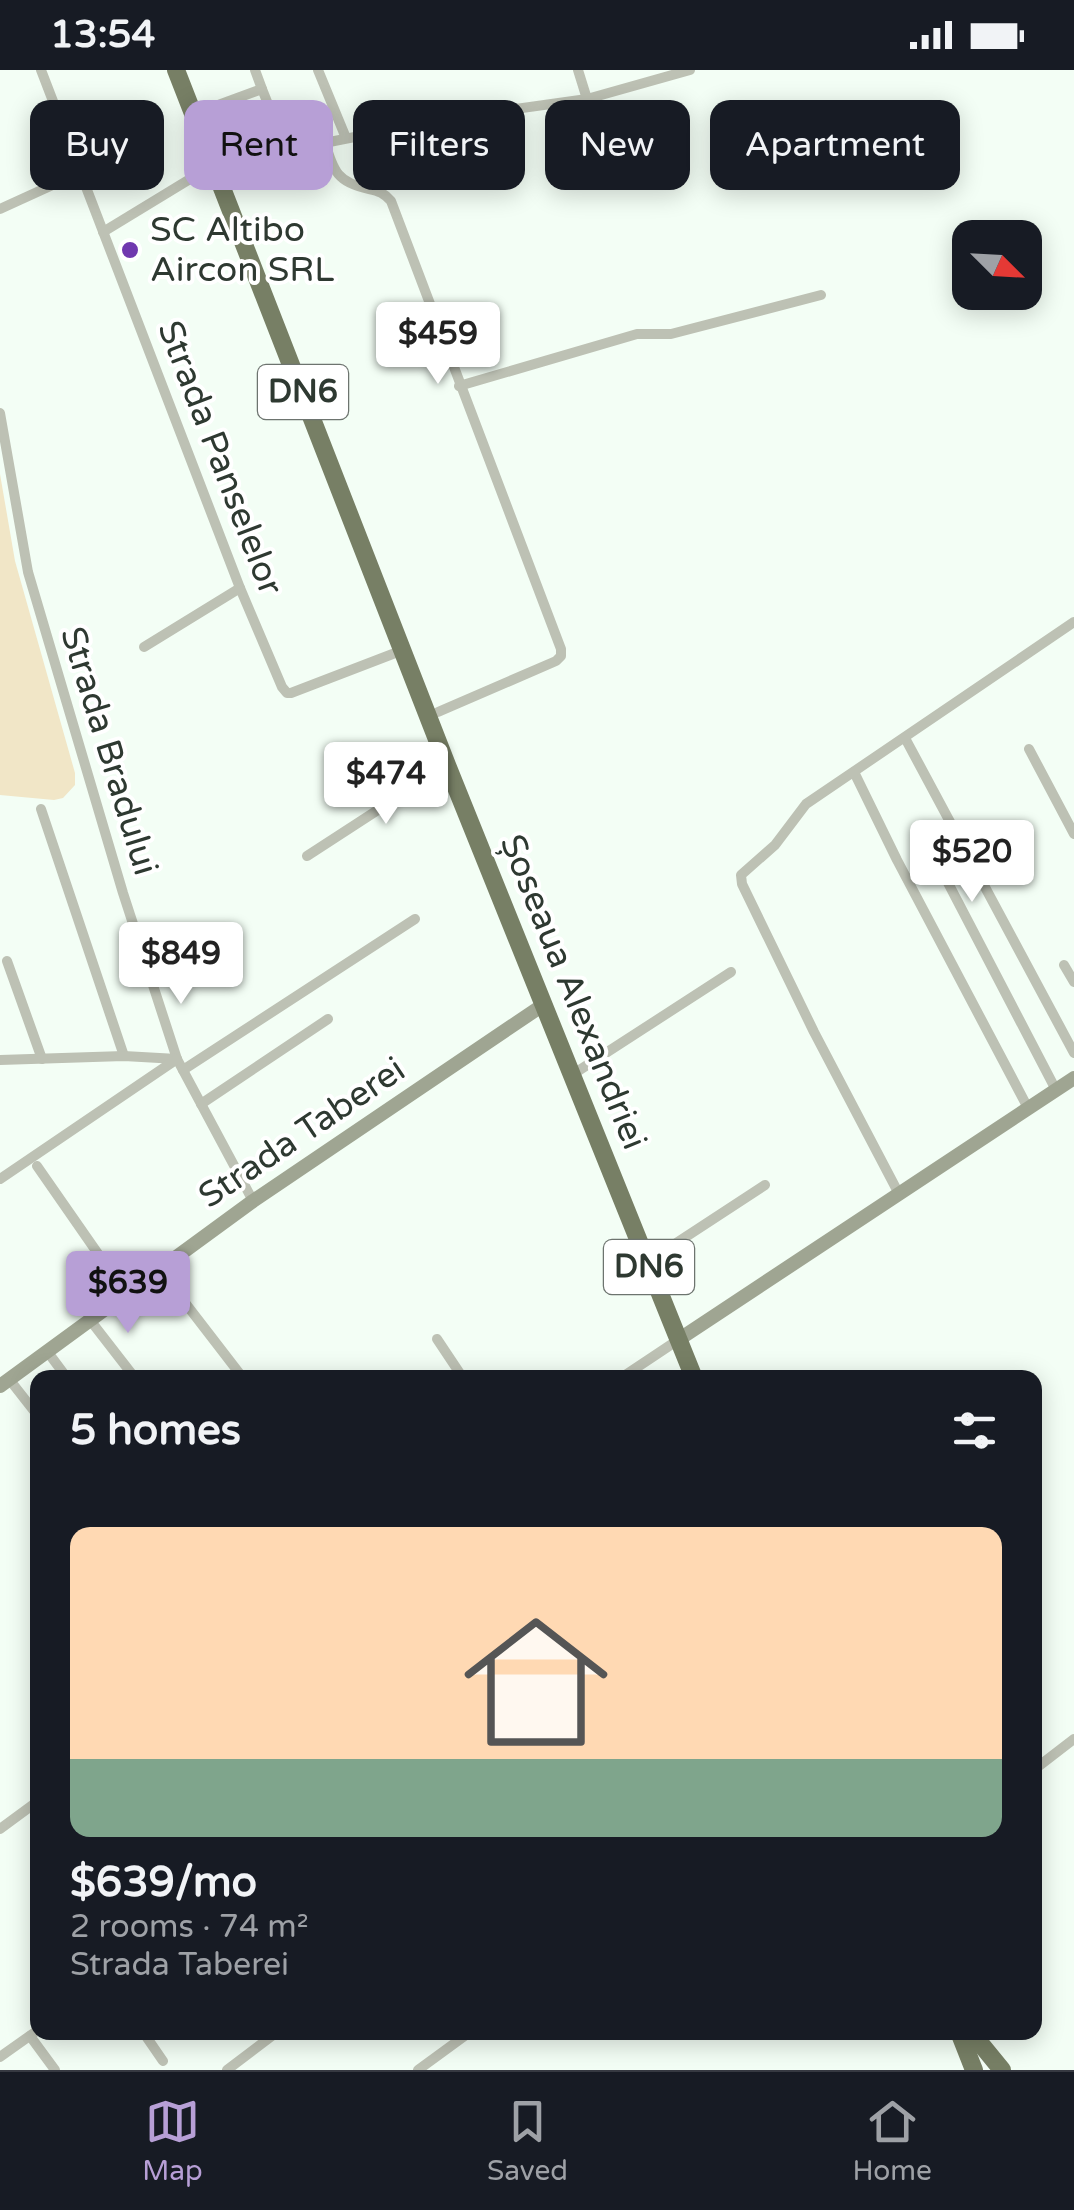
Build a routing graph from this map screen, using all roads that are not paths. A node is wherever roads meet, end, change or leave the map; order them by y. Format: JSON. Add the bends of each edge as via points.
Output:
{"nodes":[{"id":1,"x":41,"y":70,"type":"edge"},
{"id":2,"x":176,"y":70,"type":"edge"},
{"id":3,"x":186,"y":70,"type":"edge"},
{"id":4,"x":255,"y":70,"type":"edge"},
{"id":5,"x":318,"y":70,"type":"edge"},
{"id":6,"x":578,"y":70,"type":"edge"},
{"id":7,"x":690,"y":70,"type":"edge"},
{"id":8,"x":262,"y":89,"type":"junction"},
{"id":9,"x":586,"y":99,"type":"junction"},
{"id":10,"x":53,"y":100,"type":"edge"},
{"id":11,"x":189,"y":100,"type":"edge"},
{"id":12,"x":198,"y":100,"type":"edge"},
{"id":13,"x":232,"y":100,"type":"edge"},
{"id":14,"x":266,"y":100,"type":"edge"},
{"id":15,"x":346,"y":138,"type":"junction"},
{"id":16,"x":333,"y":140,"type":"edge"},
{"id":17,"x":333,"y":168,"type":"edge"},
{"id":18,"x":184,"y":184,"type":"edge"},
{"id":19,"x":40,"y":190,"type":"edge"},
{"id":20,"x":88,"y":190,"type":"edge"},
{"id":21,"x":228,"y":190,"type":"edge"},
{"id":22,"x":228,"y":190,"type":"edge"},
{"id":23,"x":0,"y":208,"type":"edge"},
{"id":24,"x":103,"y":232,"type":"junction"},
{"id":25,"x":821,"y":294,"type":"dead end"},
{"id":26,"x":459,"y":386,"type":"junction"},
{"id":27,"x":0,"y":413,"type":"edge"},
{"id":28,"x":240,"y":588,"type":"junction"},
{"id":29,"x":1074,"y":622,"type":"edge"},
{"id":30,"x":144,"y":647,"type":"dead end"},
{"id":31,"x":403,"y":650,"type":"junction"},
{"id":32,"x":438,"y":712,"type":"junction"},
{"id":33,"x":904,"y":738,"type":"junction"},
{"id":34,"x":1029,"y":749,"type":"dead end"},
{"id":35,"x":447,"y":765,"type":"junction"},
{"id":36,"x":854,"y":772,"type":"junction"},
{"id":37,"x":41,"y":810,"type":"dead end"},
{"id":38,"x":1074,"y":834,"type":"edge"},
{"id":39,"x":307,"y":856,"type":"dead end"},
{"id":40,"x":946,"y":879,"type":"dead end"},
{"id":41,"x":415,"y":920,"type":"dead end"},
{"id":42,"x":7,"y":961,"type":"dead end"},
{"id":43,"x":1064,"y":965,"type":"dead end"},
{"id":44,"x":731,"y":972,"type":"dead end"},
{"id":45,"x":1074,"y":982,"type":"edge"},
{"id":46,"x":543,"y":1005,"type":"junction"},
{"id":47,"x":328,"y":1019,"type":"dead end"},
{"id":48,"x":1074,"y":1053,"type":"edge"},
{"id":49,"x":124,"y":1056,"type":"junction"},
{"id":50,"x":42,"y":1059,"type":"junction"},
{"id":51,"x":177,"y":1059,"type":"junction"},
{"id":52,"x":0,"y":1060,"type":"edge"},
{"id":53,"x":183,"y":1070,"type":"junction"},
{"id":54,"x":578,"y":1071,"type":"junction"},
{"id":55,"x":1074,"y":1078,"type":"edge"},
{"id":56,"x":1056,"y":1090,"type":"junction"},
{"id":57,"x":201,"y":1104,"type":"junction"},
{"id":58,"x":1028,"y":1108,"type":"junction"},
{"id":59,"x":36,"y":1166,"type":"dead end"},
{"id":60,"x":0,"y":1180,"type":"edge"},
{"id":61,"x":765,"y":1185,"type":"dead end"},
{"id":62,"x":900,"y":1194,"type":"junction"},
{"id":63,"x":253,"y":1201,"type":"junction"},
{"id":64,"x":655,"y":1257,"type":"junction"},
{"id":65,"x":157,"y":1271,"type":"junction"},
{"id":66,"x":126,"y":1294,"type":"junction"},
{"id":67,"x":90,"y":1320,"type":"junction"},
{"id":68,"x":682,"y":1338,"type":"junction"},
{"id":69,"x":437,"y":1339,"type":"dead end"},
{"id":70,"x":47,"y":1351,"type":"junction"},
{"id":71,"x":61,"y":1370,"type":"edge"},
{"id":72,"x":129,"y":1370,"type":"edge"},
{"id":73,"x":234,"y":1370,"type":"edge"},
{"id":74,"x":457,"y":1370,"type":"edge"},
{"id":75,"x":633,"y":1370,"type":"edge"},
{"id":76,"x":692,"y":1370,"type":"edge"},
{"id":77,"x":700,"y":1370,"type":"edge"},
{"id":78,"x":4,"y":1382,"type":"edge"},
{"id":79,"x":30,"y":1408,"type":"edge"},
{"id":80,"x":1074,"y":1740,"type":"edge"},
{"id":81,"x":1042,"y":1763,"type":"edge"},
{"id":82,"x":30,"y":1808,"type":"edge"},
{"id":83,"x":0,"y":1829,"type":"edge"},
{"id":84,"x":30,"y":2036,"type":"edge"},
{"id":85,"x":38,"y":2040,"type":"edge"},
{"id":86,"x":149,"y":2040,"type":"edge"},
{"id":87,"x":266,"y":2040,"type":"edge"},
{"id":88,"x":459,"y":2040,"type":"edge"},
{"id":89,"x":961,"y":2040,"type":"edge"},
{"id":90,"x":970,"y":2040,"type":"edge"},
{"id":91,"x":977,"y":2040,"type":"edge"},
{"id":92,"x":0,"y":2057,"type":"edge"},
{"id":93,"x":434,"y":2058,"type":"junction"},
{"id":94,"x":163,"y":2060,"type":"dead end"},
{"id":95,"x":970,"y":2069,"type":"edge"},
{"id":96,"x":54,"y":2070,"type":"edge"},
{"id":97,"x":227,"y":2070,"type":"edge"},
{"id":98,"x":418,"y":2070,"type":"edge"},
{"id":99,"x":442,"y":2070,"type":"edge"},
{"id":100,"x":1002,"y":2070,"type":"edge"}],
"edges":[{"from":1,"to":10,"type":"street","name":"Strada Panselelor"},
{"from":2,"to":11,"type":"highway","name":"Șoseaua Alexandriei","number":"DN6"},
{"from":3,"to":12,"type":"highway","name":"Șoseaua Alexandriei","number":"DN6"},
{"from":4,"to":8,"type":"street"},
{"from":5,"to":15,"type":"street"},
{"from":6,"to":9,"type":"street"},
{"from":7,"to":9,"type":"street"},
{"from":8,"to":13,"type":"street"},
{"from":8,"to":14,"type":"street"},
{"from":9,"to":15,"type":"street"},
{"from":15,"to":16,"type":"street"},
{"from":17,"to":26,"type":"street","via":[[352,186],[391,201]]},
{"from":18,"to":24,"type":"street"},
{"from":19,"to":23,"type":"street"},
{"from":20,"to":24,"type":"street","name":"Strada Panselelor"},
{"from":21,"to":31,"type":"highway","name":"Șoseaua Alexandriei","number":"DN6"},
{"from":22,"to":32,"type":"highway","name":"Șoseaua Alexandriei","number":"DN6"},
{"from":24,"to":28,"type":"street","name":"Strada Panselelor"},
{"from":25,"to":26,"type":"street","via":[[670,334],[637,334]]},
{"from":26,"to":32,"type":"street","via":[[561,656]]},
{"from":27,"to":51,"type":"street","name":"Strada Bradului","via":[[32,590]]},
{"from":28,"to":30,"type":"street"},
{"from":28,"to":31,"type":"street","name":"Strada Panselelor","via":[[288,693]]},
{"from":29,"to":33,"type":"street"},
{"from":31,"to":35,"type":"highway","name":"Șoseaua Alexandriei","number":"DN6"},
{"from":32,"to":54,"type":"highway","name":"Șoseaua Alexandriei","number":"DN6"},
{"from":33,"to":36,"type":"street"},
{"from":33,"to":48,"type":"street"},
{"from":34,"to":38,"type":"street"},
{"from":35,"to":39,"type":"street"},
{"from":35,"to":46,"type":"highway","name":"Șoseaua Alexandriei","number":"DN6"},
{"from":36,"to":58,"type":"street"},
{"from":36,"to":62,"type":"street","via":[[806,804],[740,880]]},
{"from":37,"to":49,"type":"street"},
{"from":40,"to":56,"type":"street"},
{"from":41,"to":53,"type":"street"},
{"from":42,"to":50,"type":"street"},
{"from":43,"to":45,"type":"street"},
{"from":44,"to":54,"type":"street"},
{"from":46,"to":63,"type":"street","name":"Strada Taberei"},
{"from":46,"to":68,"type":"highway","name":"Șoseaua Alexandriei","number":"DN6"},
{"from":47,"to":57,"type":"street"},
{"from":49,"to":50,"type":"street"},
{"from":49,"to":51,"type":"street"},
{"from":50,"to":52,"type":"street"},
{"from":51,"to":53,"type":"street","name":"Strada Bradului"},
{"from":51,"to":60,"type":"street"},
{"from":53,"to":57,"type":"street","name":"Strada Bradului"},
{"from":54,"to":64,"type":"highway","name":"Șoseaua Alexandriei","number":"DN6"},
{"from":55,"to":56,"type":"street"},
{"from":56,"to":58,"type":"street"},
{"from":57,"to":63,"type":"street","name":"Strada Bradului"},
{"from":58,"to":62,"type":"street"},
{"from":59,"to":66,"type":"street"},
{"from":61,"to":64,"type":"street"},
{"from":62,"to":68,"type":"street"},
{"from":63,"to":65,"type":"street","name":"Strada Taberei"},
{"from":64,"to":68,"type":"highway","name":"Șoseaua Alexandriei","number":"DN6"},
{"from":65,"to":66,"type":"street","name":"Strada Taberei"},
{"from":65,"to":73,"type":"street"},
{"from":66,"to":67,"type":"street","name":"Strada Taberei"},
{"from":67,"to":70,"type":"street","name":"Strada Taberei"},
{"from":67,"to":72,"type":"street"},
{"from":68,"to":75,"type":"street"},
{"from":68,"to":76,"type":"highway","name":"Șoseaua Alexandriei","number":"DN6"},
{"from":68,"to":77,"type":"highway","name":"Șoseaua Alexandriei","number":"DN6"},
{"from":69,"to":74,"type":"street"},
{"from":70,"to":71,"type":"street"},
{"from":70,"to":78,"type":"street","name":"Strada Taberei"},
{"from":78,"to":79,"type":"street"},
{"from":80,"to":81,"type":"street"},
{"from":82,"to":83,"type":"street"},
{"from":84,"to":92,"type":"street"},
{"from":85,"to":96,"type":"street"},
{"from":86,"to":94,"type":"street"},
{"from":87,"to":97,"type":"street"},
{"from":88,"to":93,"type":"street"},
{"from":89,"to":95,"type":"highway"},
{"from":90,"to":95,"type":"highway"},
{"from":91,"to":100,"type":"highway"},
{"from":93,"to":98,"type":"street"},
{"from":93,"to":99,"type":"street"}]}
